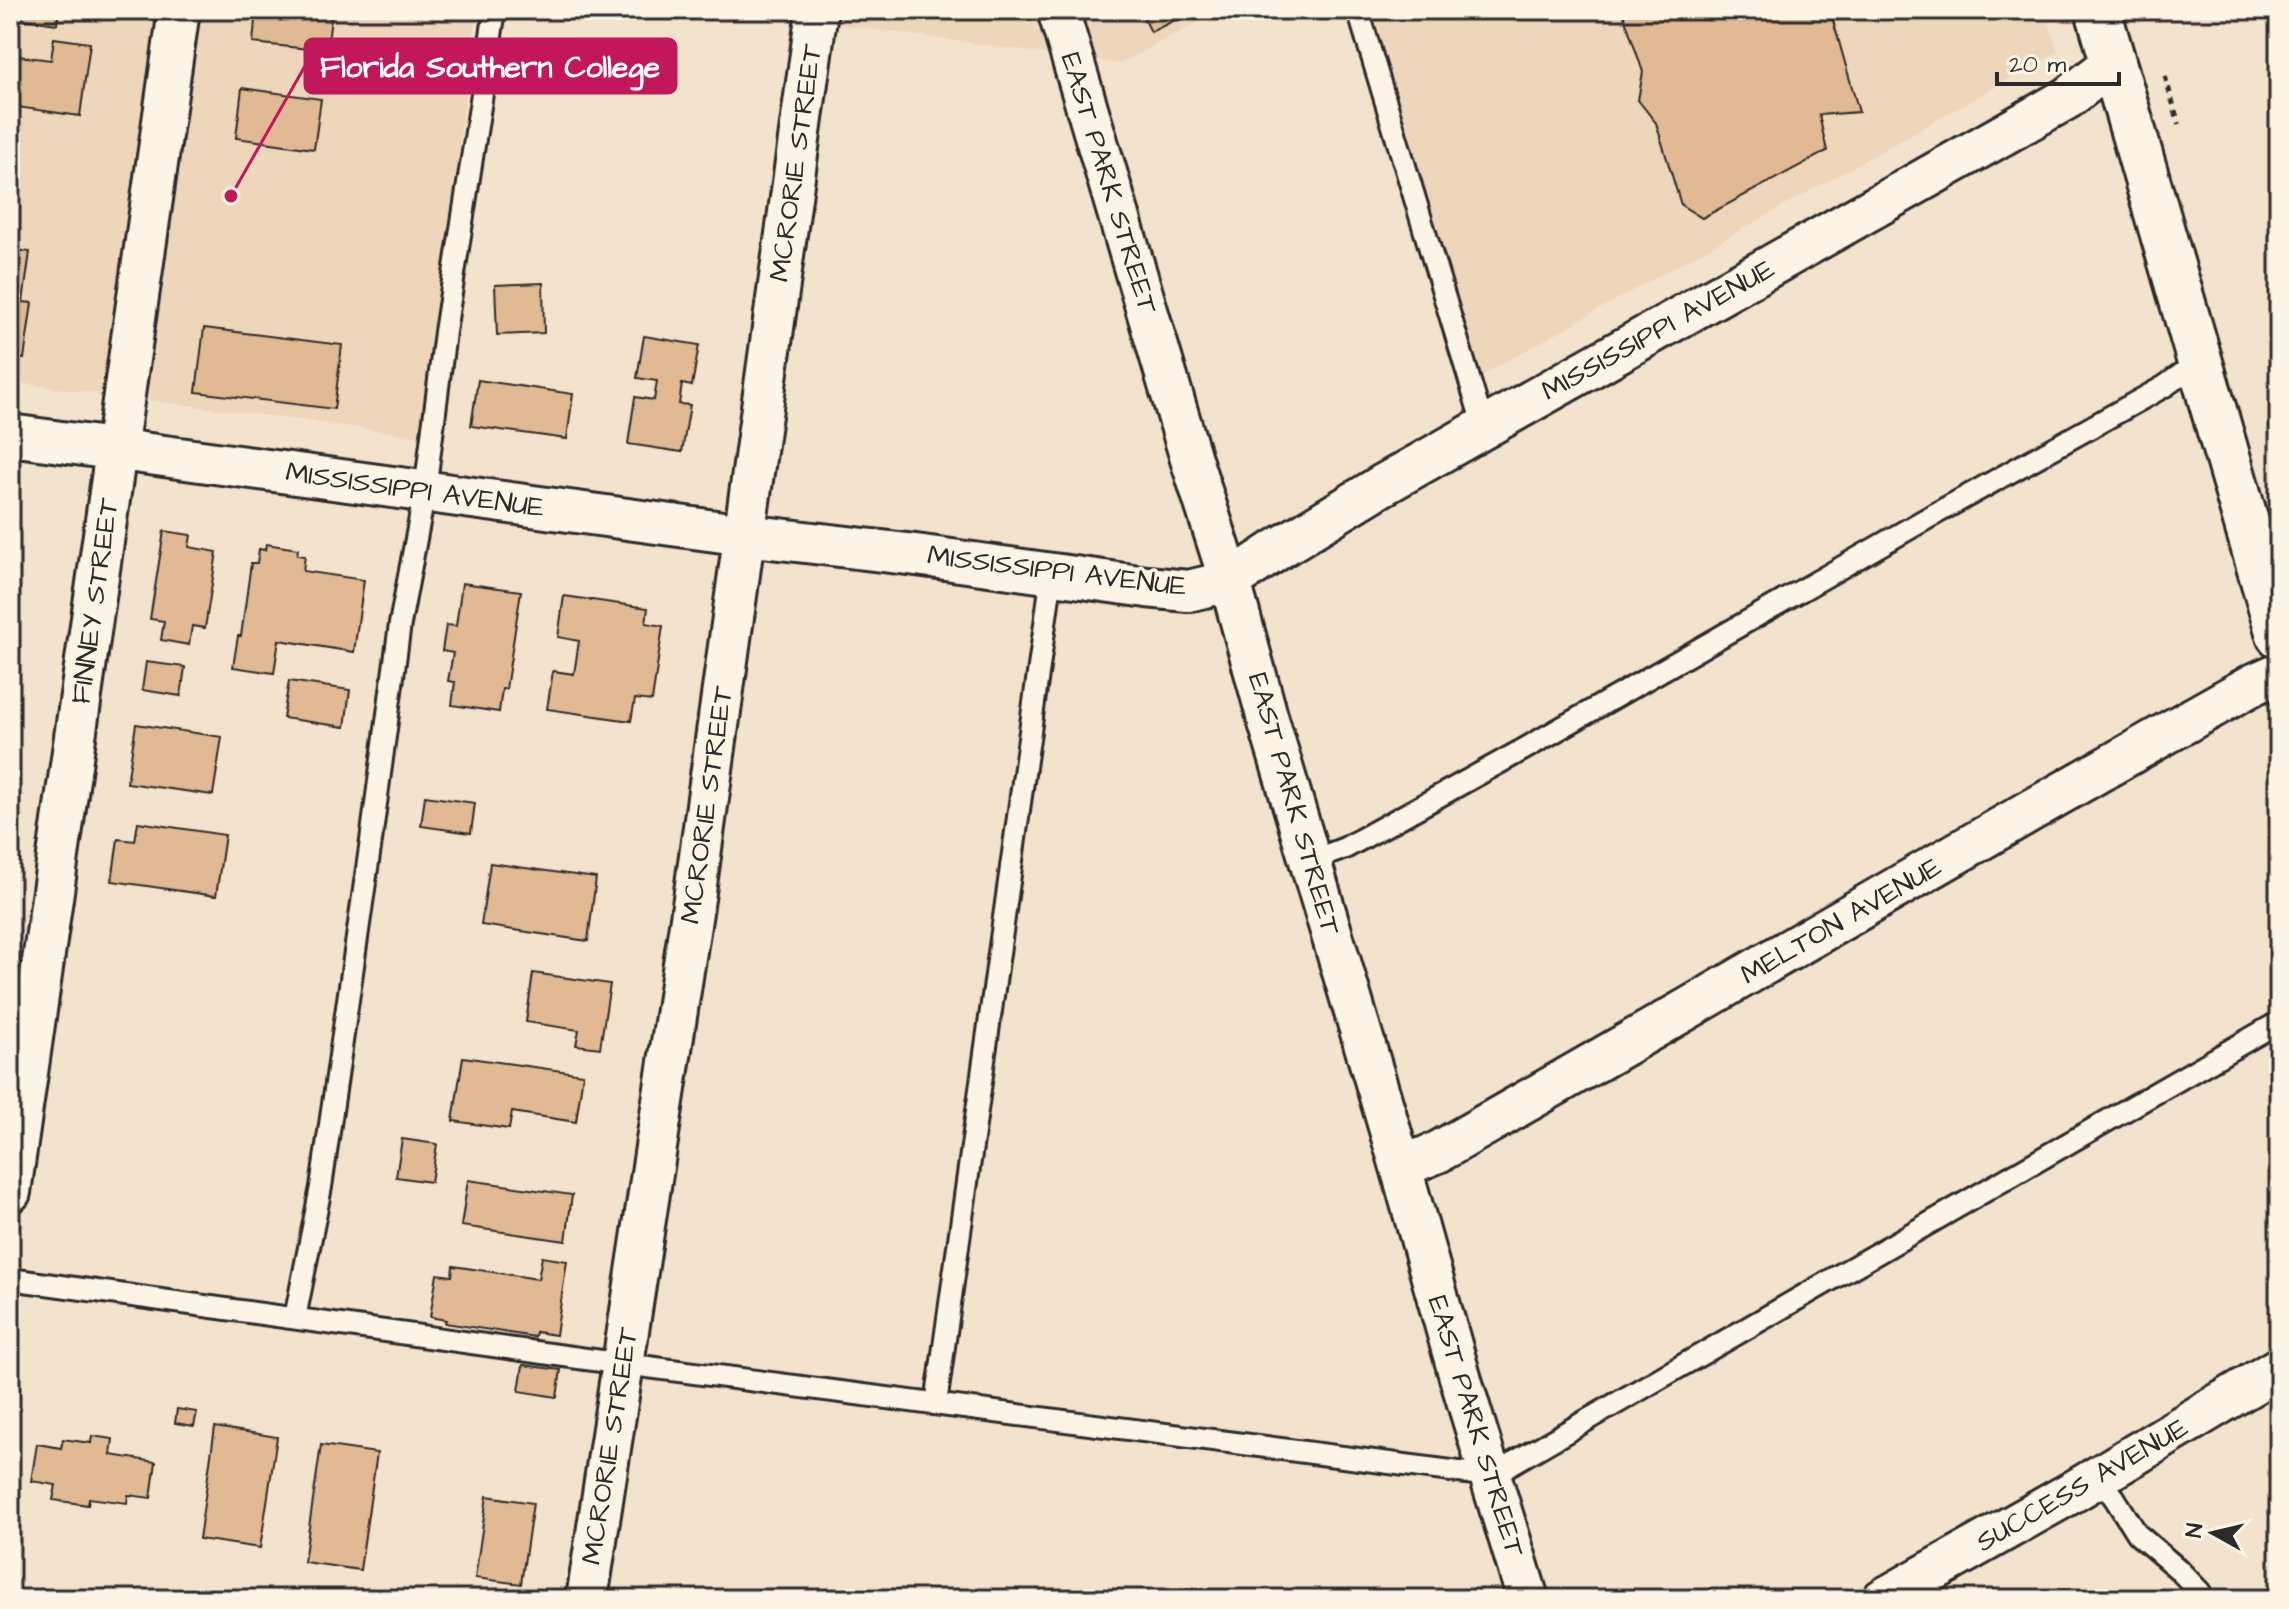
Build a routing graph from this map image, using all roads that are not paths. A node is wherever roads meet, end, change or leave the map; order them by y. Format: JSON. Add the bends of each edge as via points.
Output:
{"nodes":[{"id":1,"x":179,"y":10,"type":"edge"},
{"id":2,"x":495,"y":10,"type":"edge"},
{"id":3,"x":817,"y":10,"type":"edge"},
{"id":4,"x":1058,"y":10,"type":"edge"},
{"id":5,"x":1358,"y":10,"type":"edge"},
{"id":6,"x":2098,"y":10,"type":"edge"},
{"id":7,"x":2114,"y":62,"type":"junction"},
{"id":8,"x":2200,"y":361,"type":"junction"},
{"id":9,"x":1484,"y":428,"type":"junction"},
{"id":10,"x":10,"y":435,"type":"edge"},
{"id":11,"x":116,"y":450,"type":"junction"},
{"id":12,"x":425,"y":491,"type":"junction"},
{"id":13,"x":745,"y":535,"type":"junction"},
{"id":14,"x":1052,"y":574,"type":"junction"},
{"id":15,"x":1230,"y":581,"type":"junction"},
{"id":16,"x":2279,"y":635,"type":"edge"},
{"id":17,"x":2279,"y":673,"type":"edge"},
{"id":18,"x":1311,"y":861,"type":"junction"},
{"id":19,"x":2279,"y":1022,"type":"edge"},
{"id":20,"x":1401,"y":1167,"type":"junction"},
{"id":21,"x":10,"y":1192,"type":"edge"},
{"id":22,"x":10,"y":1279,"type":"edge"},
{"id":23,"x":295,"y":1318,"type":"junction"},
{"id":24,"x":623,"y":1363,"type":"junction"},
{"id":25,"x":2279,"y":1368,"type":"edge"},
{"id":26,"x":936,"y":1404,"type":"junction"},
{"id":27,"x":1490,"y":1476,"type":"junction"},
{"id":28,"x":2097,"y":1477,"type":"junction"},
{"id":29,"x":587,"y":1599,"type":"edge"},
{"id":30,"x":1528,"y":1599,"type":"edge"},
{"id":31,"x":1883,"y":1599,"type":"edge"},
{"id":32,"x":2202,"y":1599,"type":"edge"}],
"edges":[{"from":1,"to":11,"type":"street","name":"FINNEY STREET"},
{"from":2,"to":12,"type":"lane"},
{"from":3,"to":13,"type":"street","name":"MCRORIE STREET"},
{"from":4,"to":15,"type":"street","name":"EAST PARK STREET"},
{"from":5,"to":9,"type":"lane"},
{"from":6,"to":7,"type":"street"},
{"from":7,"to":8,"type":"street"},
{"from":7,"to":9,"type":"street","name":"MISSISSIPPI AVENUE","via":[[2068,98]]},
{"from":8,"to":16,"type":"street"},
{"from":8,"to":18,"type":"lane","via":[[2165,386],[1526,748],[1345,848]]},
{"from":9,"to":15,"type":"street","name":"MISSISSIPPI AVENUE"},
{"from":10,"to":11,"type":"street","name":"MISSISSIPPI AVENUE"},
{"from":11,"to":12,"type":"street","name":"MISSISSIPPI AVENUE"},
{"from":11,"to":21,"type":"street","name":"FINNEY STREET"},
{"from":12,"to":13,"type":"street","name":"MISSISSIPPI AVENUE"},
{"from":12,"to":23,"type":"lane","via":[[400,624],[321,1187]]},
{"from":13,"to":14,"type":"street","name":"MISSISSIPPI AVENUE"},
{"from":13,"to":24,"type":"street","name":"MCRORIE STREET"},
{"from":14,"to":15,"type":"street","name":"MISSISSIPPI AVENUE","via":[[1188,591]]},
{"from":14,"to":26,"type":"lane"},
{"from":15,"to":18,"type":"street","name":"EAST PARK STREET"},
{"from":17,"to":20,"type":"street","name":"MELTON AVENUE","via":[[2045,801],[1438,1152]]},
{"from":18,"to":20,"type":"street","name":"EAST PARK STREET"},
{"from":19,"to":27,"type":"lane"},
{"from":20,"to":27,"type":"street","name":"EAST PARK STREET"},
{"from":22,"to":23,"type":"lane"},
{"from":23,"to":24,"type":"lane"},
{"from":24,"to":26,"type":"lane"},
{"from":24,"to":29,"type":"street","name":"MCRORIE STREET"},
{"from":25,"to":28,"type":"street","name":"SUCCESS AVENUE"},
{"from":26,"to":27,"type":"lane"},
{"from":27,"to":30,"type":"street","name":"EAST PARK STREET"},
{"from":28,"to":31,"type":"street","name":"SUCCESS AVENUE"},
{"from":28,"to":32,"type":"lane","via":[[2137,1534],[2178,1569]]}]}
